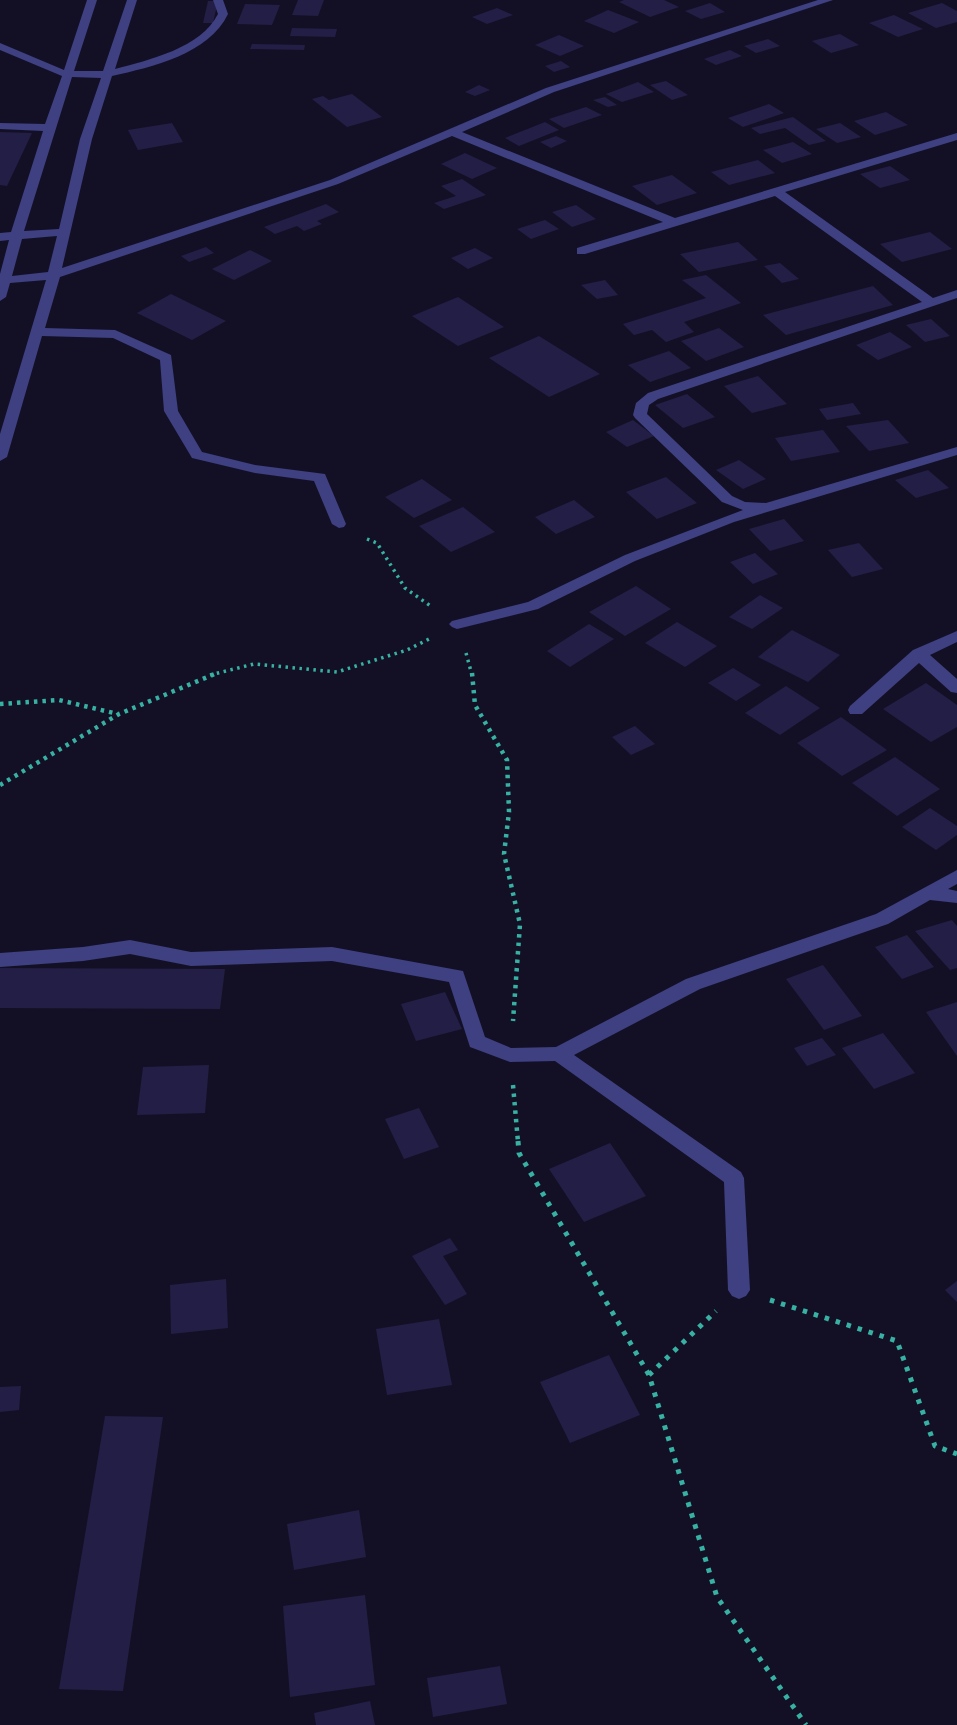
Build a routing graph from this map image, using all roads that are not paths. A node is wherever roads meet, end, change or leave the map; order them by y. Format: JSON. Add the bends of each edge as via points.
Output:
{"nodes":[{"id":1,"x":92,"y":0,"type":"edge"},
{"id":2,"x":132,"y":0,"type":"edge"},
{"id":3,"x":218,"y":0,"type":"edge"},
{"id":4,"x":828,"y":0,"type":"edge"},
{"id":5,"x":803,"y":3,"type":"edge"},
{"id":6,"x":0,"y":46,"type":"edge"},
{"id":7,"x":67,"y":74,"type":"junction"},
{"id":8,"x":106,"y":75,"type":"junction"},
{"id":9,"x":0,"y":126,"type":"edge"},
{"id":10,"x":51,"y":128,"type":"junction"},
{"id":11,"x":456,"y":133,"type":"junction"},
{"id":12,"x":957,"y":136,"type":"edge"},
{"id":13,"x":776,"y":191,"type":"junction"},
{"id":14,"x":673,"y":222,"type":"junction"},
{"id":15,"x":63,"y":232,"type":"junction"},
{"id":16,"x":18,"y":236,"type":"junction"},
{"id":17,"x":0,"y":237,"type":"edge"},
{"id":18,"x":581,"y":251,"type":"dead end"},
{"id":19,"x":54,"y":275,"type":"junction"},
{"id":20,"x":5,"y":280,"type":"junction"},
{"id":21,"x":957,"y":294,"type":"edge"},
{"id":22,"x":0,"y":297,"type":"edge"},
{"id":23,"x":931,"y":302,"type":"junction"},
{"id":24,"x":37,"y":332,"type":"junction"},
{"id":25,"x":957,"y":451,"type":"edge"},
{"id":26,"x":0,"y":457,"type":"edge"},
{"id":27,"x":779,"y":503,"type":"junction"},
{"id":28,"x":339,"y":524,"type":"road end"},
{"id":29,"x":457,"y":624,"type":"road end"},
{"id":30,"x":957,"y":636,"type":"edge"},
{"id":31,"x":919,"y":654,"type":"junction"},
{"id":32,"x":957,"y":688,"type":"edge"},
{"id":33,"x":856,"y":710,"type":"dead end"},
{"id":34,"x":957,"y":876,"type":"edge"},
{"id":35,"x":928,"y":893,"type":"junction"},
{"id":36,"x":957,"y":897,"type":"edge"},
{"id":37,"x":0,"y":960,"type":"edge"},
{"id":38,"x":559,"y":1054,"type":"junction"},
{"id":39,"x":738,"y":1290,"type":"road end"}],
"edges":[{"from":1,"to":7,"type":"street"},
{"from":2,"to":8,"type":"street"},
{"from":3,"to":8,"type":"street","via":[[223,5],[223,19],[210,36]]},
{"from":4,"to":5,"type":"street"},
{"from":5,"to":11,"type":"street","via":[[550,90]]},
{"from":6,"to":7,"type":"street"},
{"from":7,"to":8,"type":"street"},
{"from":7,"to":10,"type":"street"},
{"from":8,"to":15,"type":"street"},
{"from":9,"to":10,"type":"street"},
{"from":10,"to":16,"type":"street"},
{"from":11,"to":14,"type":"street"},
{"from":11,"to":19,"type":"street","via":[[334,182]]},
{"from":12,"to":13,"type":"street"},
{"from":13,"to":14,"type":"street"},
{"from":13,"to":23,"type":"street"},
{"from":14,"to":18,"type":"street"},
{"from":15,"to":16,"type":"street"},
{"from":15,"to":19,"type":"street"},
{"from":16,"to":17,"type":"street"},
{"from":16,"to":20,"type":"street"},
{"from":19,"to":20,"type":"street"},
{"from":19,"to":24,"type":"street"},
{"from":20,"to":22,"type":"street"},
{"from":21,"to":23,"type":"street"},
{"from":23,"to":27,"type":"street","via":[[643,403],[640,415],[727,499],[743,506]]},
{"from":24,"to":26,"type":"street"},
{"from":24,"to":28,"type":"street","via":[[115,334],[166,358],[171,411],[197,455],[255,469],[320,477]]},
{"from":25,"to":27,"type":"street"},
{"from":27,"to":29,"type":"street","via":[[630,558],[533,606]]},
{"from":30,"to":31,"type":"street"},
{"from":31,"to":32,"type":"street"},
{"from":31,"to":33,"type":"street"},
{"from":34,"to":35,"type":"street"},
{"from":35,"to":36,"type":"street"},
{"from":35,"to":38,"type":"street","via":[[882,919],[693,984]]},
{"from":37,"to":38,"type":"street","via":[[130,947],[191,959],[332,954],[456,976],[477,1042],[510,1055]]},
{"from":38,"to":39,"type":"street","via":[[734,1178]]}]}
